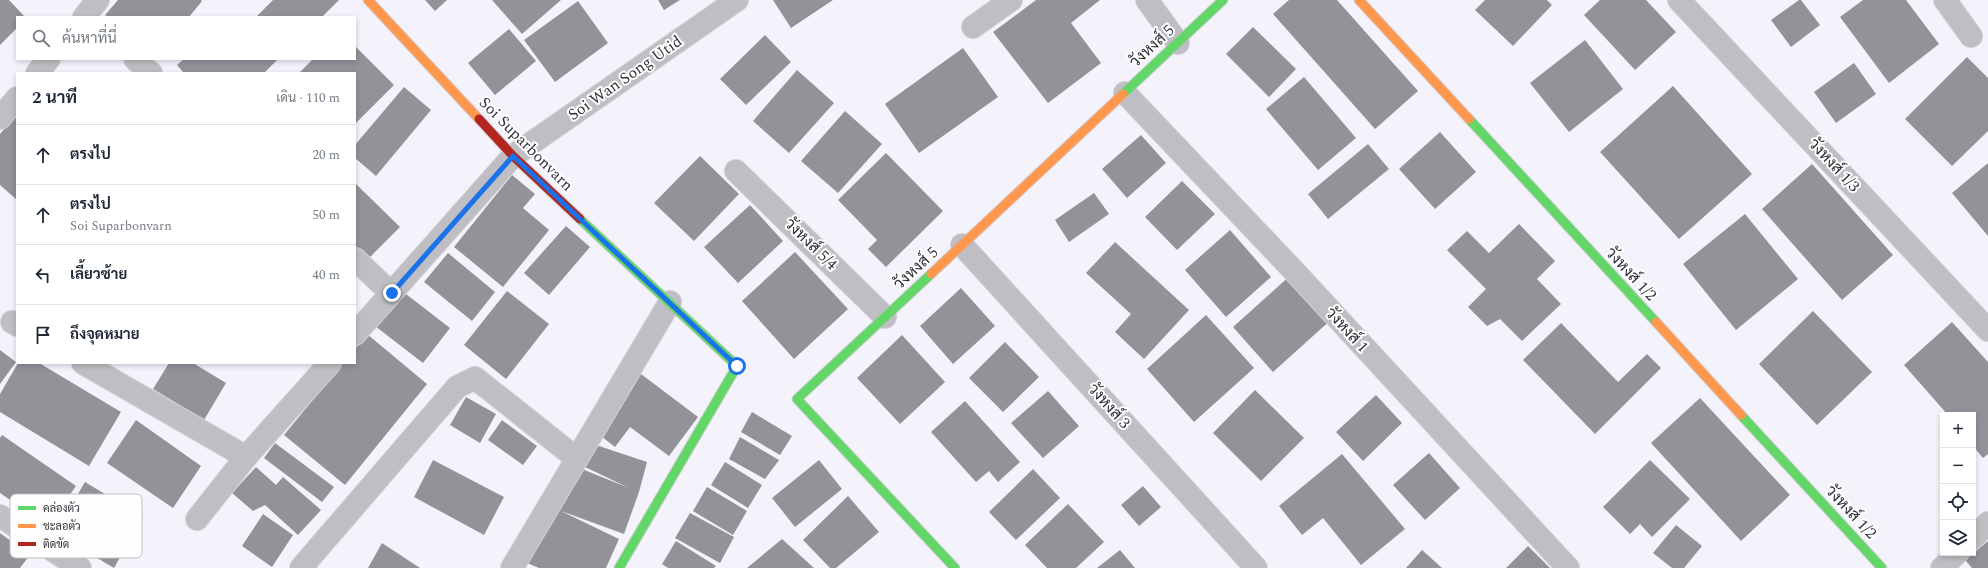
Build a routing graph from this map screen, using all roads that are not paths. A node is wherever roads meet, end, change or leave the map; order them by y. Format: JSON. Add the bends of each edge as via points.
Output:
{"nodes":[{"id":1,"x":368,"y":0,"type":"edge"},
{"id":2,"x":737,"y":0,"type":"edge"},
{"id":3,"x":1011,"y":0,"type":"edge"},
{"id":4,"x":1147,"y":0,"type":"edge"},
{"id":5,"x":1224,"y":0,"type":"edge"},
{"id":6,"x":1359,"y":0,"type":"edge"},
{"id":7,"x":1679,"y":0,"type":"edge"},
{"id":8,"x":1945,"y":0,"type":"edge"},
{"id":9,"x":973,"y":27,"type":"dead end"},
{"id":10,"x":1971,"y":36,"type":"dead end"},
{"id":11,"x":1178,"y":43,"type":"junction"},
{"id":12,"x":48,"y":60,"type":"edge"},
{"id":13,"x":136,"y":60,"type":"edge"},
{"id":14,"x":38,"y":72,"type":"edge"},
{"id":15,"x":150,"y":72,"type":"edge"},
{"id":16,"x":1125,"y":92,"type":"junction"},
{"id":17,"x":16,"y":99,"type":"edge"},
{"id":18,"x":0,"y":118,"type":"edge"},
{"id":19,"x":513,"y":156,"type":"junction"},
{"id":20,"x":736,"y":171,"type":"dead end"},
{"id":21,"x":962,"y":245,"type":"junction"},
{"id":22,"x":356,"y":260,"type":"edge"},
{"id":23,"x":392,"y":293,"type":"junction"},
{"id":24,"x":670,"y":302,"type":"junction"},
{"id":25,"x":885,"y":317,"type":"junction"},
{"id":26,"x":1988,"y":330,"type":"edge"},
{"id":27,"x":356,"y":333,"type":"edge"},
{"id":28,"x":85,"y":364,"type":"edge"},
{"id":29,"x":329,"y":364,"type":"edge"},
{"id":30,"x":246,"y":457,"type":"junction"},
{"id":31,"x":576,"y":458,"type":"junction"},
{"id":32,"x":0,"y":516,"type":"edge"},
{"id":33,"x":197,"y":518,"type":"dead end"},
{"id":34,"x":10,"y":522,"type":"edge"},
{"id":35,"x":1988,"y":523,"type":"edge"},
{"id":36,"x":1976,"y":535,"type":"edge"},
{"id":37,"x":1954,"y":556,"type":"edge"},
{"id":38,"x":65,"y":558,"type":"edge"},
{"id":39,"x":80,"y":568,"type":"edge"},
{"id":40,"x":301,"y":568,"type":"edge"},
{"id":41,"x":512,"y":568,"type":"edge"},
{"id":42,"x":619,"y":568,"type":"edge"},
{"id":43,"x":955,"y":568,"type":"edge"},
{"id":44,"x":1256,"y":568,"type":"edge"},
{"id":45,"x":1568,"y":568,"type":"edge"},
{"id":46,"x":1882,"y":568,"type":"edge"},
{"id":47,"x":1942,"y":568,"type":"edge"}],
"edges":[{"from":1,"to":19,"type":"street","name":"Soi Suparbonvarn"},
{"from":2,"to":19,"type":"street","name":"Soi Wan Song Utid"},
{"from":3,"to":9,"type":"street"},
{"from":4,"to":11,"type":"street"},
{"from":5,"to":11,"type":"street","name":"วังหงส์ 5"},
{"from":6,"to":46,"type":"street","name":"วังหงส์ 1/2"},
{"from":7,"to":26,"type":"street","name":"วังหงส์ 1/3"},
{"from":8,"to":10,"type":"street"},
{"from":11,"to":16,"type":"street","name":"วังหงส์ 5"},
{"from":12,"to":14,"type":"street"},
{"from":13,"to":15,"type":"street"},
{"from":16,"to":21,"type":"street","name":"วังหงส์ 5"},
{"from":16,"to":45,"type":"street","name":"วังหงส์ 1"},
{"from":17,"to":18,"type":"street"},
{"from":19,"to":23,"type":"street","name":"Soi Wan Song Utid"},
{"from":19,"to":24,"type":"street","name":"Soi Suparbonvarn"},
{"from":20,"to":25,"type":"street","name":"วังหงส์ 5/4"},
{"from":21,"to":25,"type":"street","name":"วังหงส์ 5"},
{"from":21,"to":44,"type":"street","name":"วังหงส์ 3"},
{"from":22,"to":23,"type":"street"},
{"from":23,"to":27,"type":"street","name":"Soi Wan Song Utid"},
{"from":24,"to":31,"type":"street"},
{"from":24,"to":42,"type":"street","name":"Soi Suparbonvarn","via":[[737,366]]},
{"from":25,"to":43,"type":"street","name":"วังหงส์ 5","via":[[797,399]]},
{"from":28,"to":30,"type":"street"},
{"from":29,"to":30,"type":"street"},
{"from":30,"to":33,"type":"street"},
{"from":31,"to":40,"type":"street","via":[[475,378],[465,382],[452,393]]},
{"from":31,"to":41,"type":"street"},
{"from":32,"to":34,"type":"street"},
{"from":35,"to":36,"type":"street"},
{"from":37,"to":47,"type":"street"},
{"from":38,"to":39,"type":"street"}]}
